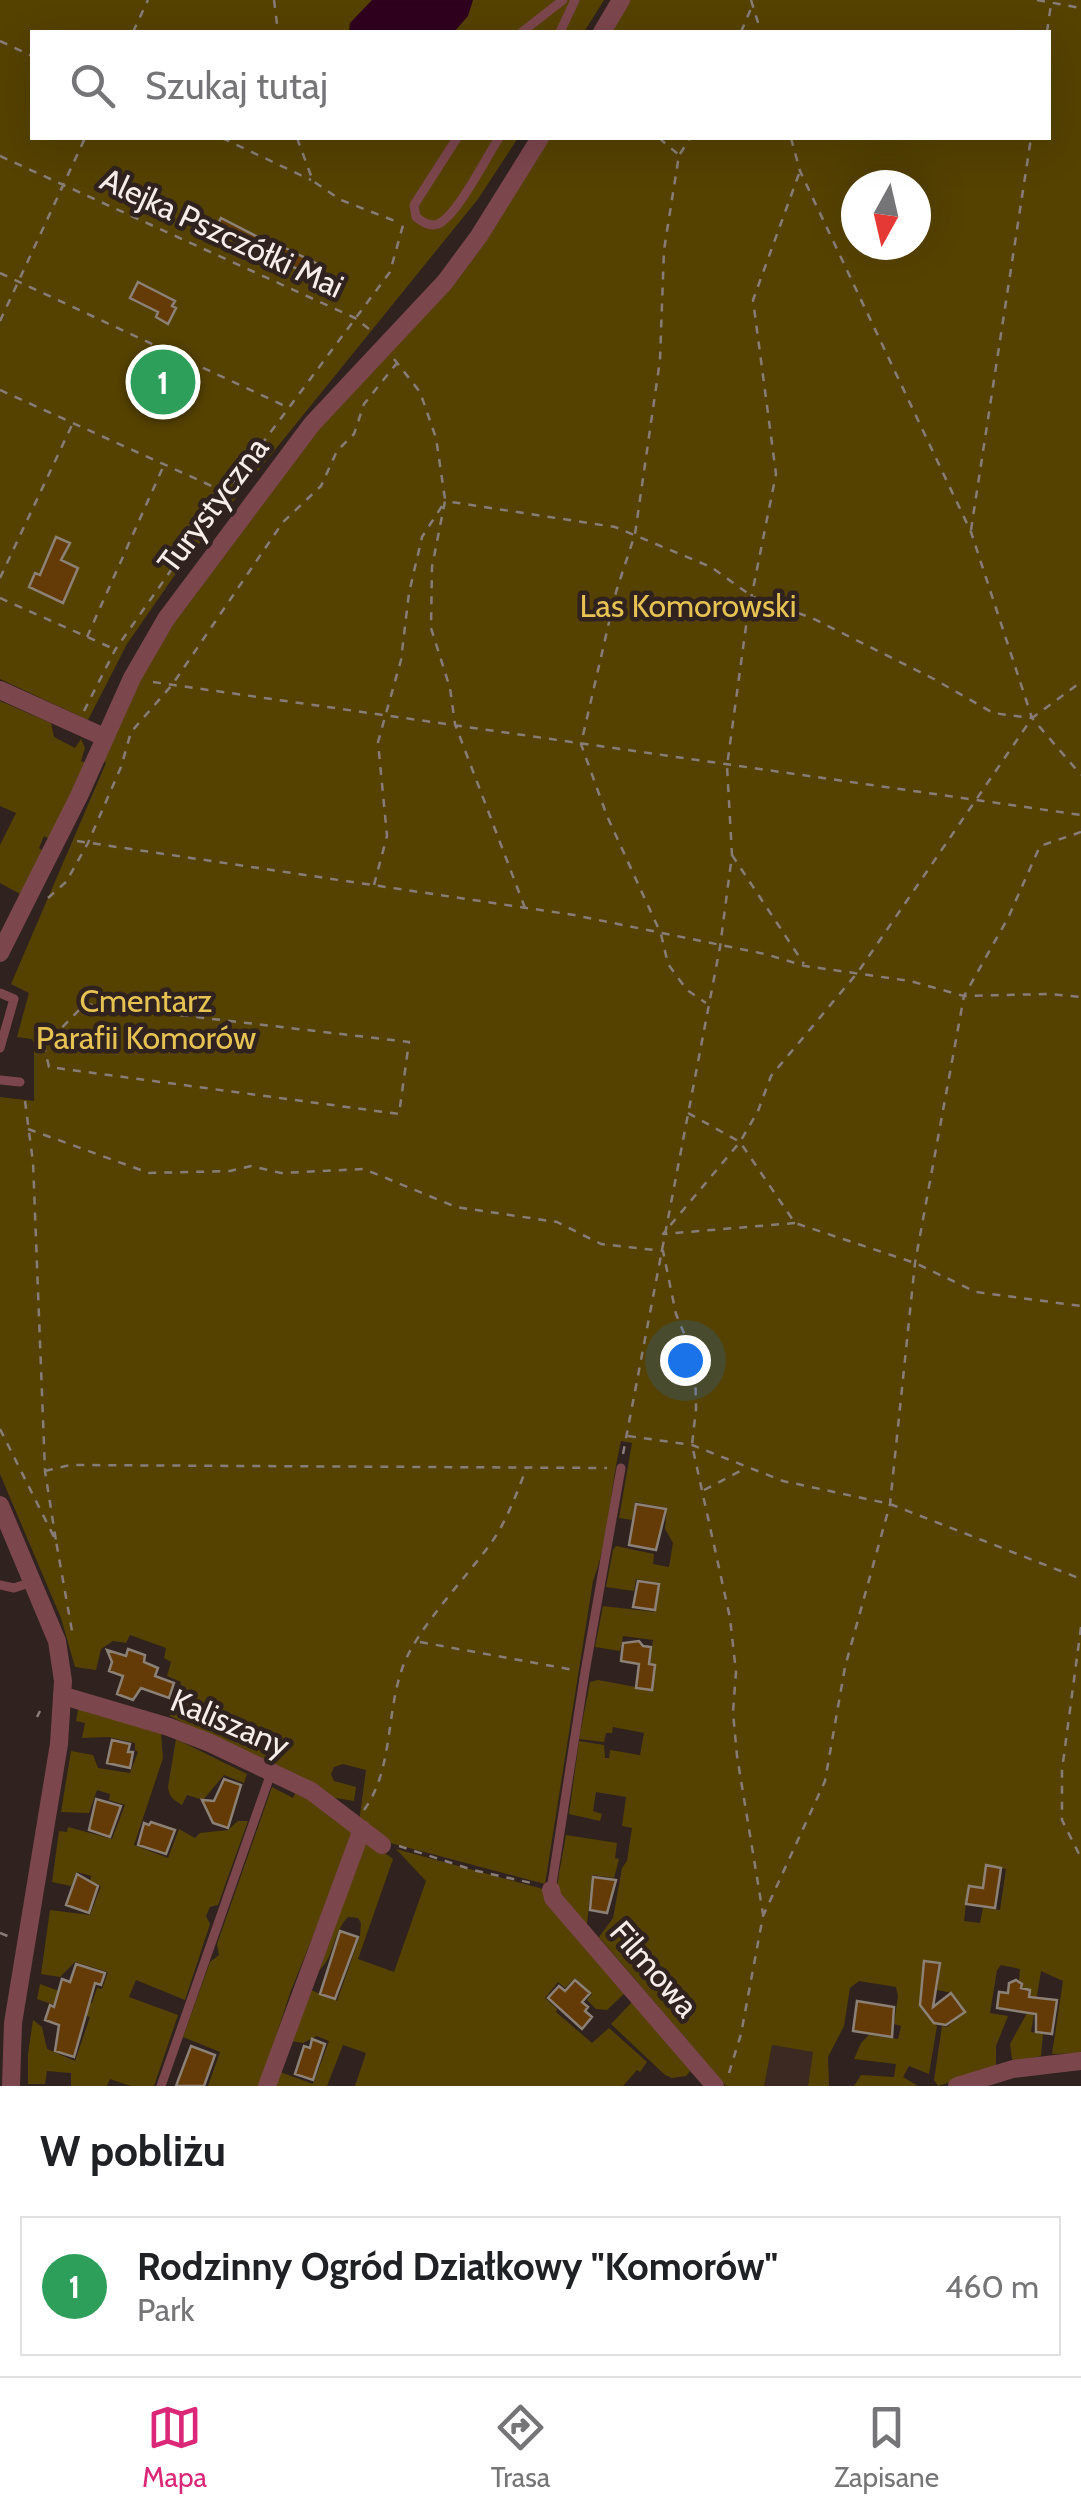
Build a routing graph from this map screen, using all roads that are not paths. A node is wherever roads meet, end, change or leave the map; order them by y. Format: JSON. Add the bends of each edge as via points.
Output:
{"nodes":[{"id":1,"x":562,"y":0,"type":"edge"},
{"id":2,"x":576,"y":0,"type":"edge"},
{"id":3,"x":621,"y":0,"type":"edge"},
{"id":4,"x":524,"y":30,"type":"edge"},
{"id":5,"x":561,"y":30,"type":"edge"},
{"id":6,"x":603,"y":30,"type":"edge"},
{"id":7,"x":456,"y":140,"type":"edge"},
{"id":8,"x":497,"y":140,"type":"edge"},
{"id":9,"x":539,"y":140,"type":"edge"},
{"id":10,"x":0,"y":690,"type":"edge"},
{"id":11,"x":104,"y":737,"type":"junction"},
{"id":12,"x":0,"y":952,"type":"edge"},
{"id":13,"x":0,"y":994,"type":"edge"},
{"id":14,"x":1,"y":1052,"type":"edge"},
{"id":15,"x":0,"y":1080,"type":"edge"},
{"id":16,"x":20,"y":1082,"type":"dead end"},
{"id":17,"x":621,"y":1468,"type":"road end"},
{"id":18,"x":0,"y":1505,"type":"edge"},
{"id":19,"x":32,"y":1582,"type":"junction"},
{"id":20,"x":0,"y":1584,"type":"edge"},
{"id":21,"x":64,"y":1696,"type":"junction"},
{"id":22,"x":272,"y":1772,"type":"junction"},
{"id":23,"x":358,"y":1827,"type":"junction"},
{"id":24,"x":382,"y":1845,"type":"road end"},
{"id":25,"x":551,"y":1890,"type":"joint"},
{"id":26,"x":1081,"y":2060,"type":"edge"},
{"id":27,"x":11,"y":2086,"type":"edge"},
{"id":28,"x":161,"y":2086,"type":"edge"},
{"id":29,"x":267,"y":2086,"type":"edge"},
{"id":30,"x":717,"y":2086,"type":"edge"},
{"id":31,"x":958,"y":2086,"type":"edge"}],
"edges":[{"from":1,"to":4,"type":"lane"},
{"from":2,"to":5,"type":"lane"},
{"from":3,"to":6,"type":"street"},
{"from":7,"to":8,"type":"lane","via":[[414,205],[416,217],[429,225],[452,212]]},
{"from":9,"to":11,"type":"street","name":"Turystyczna","via":[[469,250],[418,314],[312,424],[232,526],[166,619]]},
{"from":10,"to":11,"type":"street"},
{"from":11,"to":12,"type":"street","name":"Turystyczna"},
{"from":13,"to":14,"type":"lane","via":[[14,999]]},
{"from":15,"to":16,"type":"lane"},
{"from":17,"to":25,"type":"lane"},
{"from":18,"to":19,"type":"street"},
{"from":19,"to":20,"type":"lane"},
{"from":19,"to":21,"type":"street","via":[[59,1648]]},
{"from":21,"to":22,"type":"street","name":"Kaliszany","via":[[189,1734]]},
{"from":21,"to":27,"type":"street","via":[[14,2011]]},
{"from":22,"to":23,"type":"street","name":"Kaliszany","via":[[311,1791]]},
{"from":22,"to":28,"type":"lane"},
{"from":23,"to":24,"type":"street","name":"Kaliszany"},
{"from":23,"to":29,"type":"street"},
{"from":25,"to":30,"type":"street","name":"Filmowa"},
{"from":26,"to":31,"type":"street","via":[[1014,2069]]}]}
